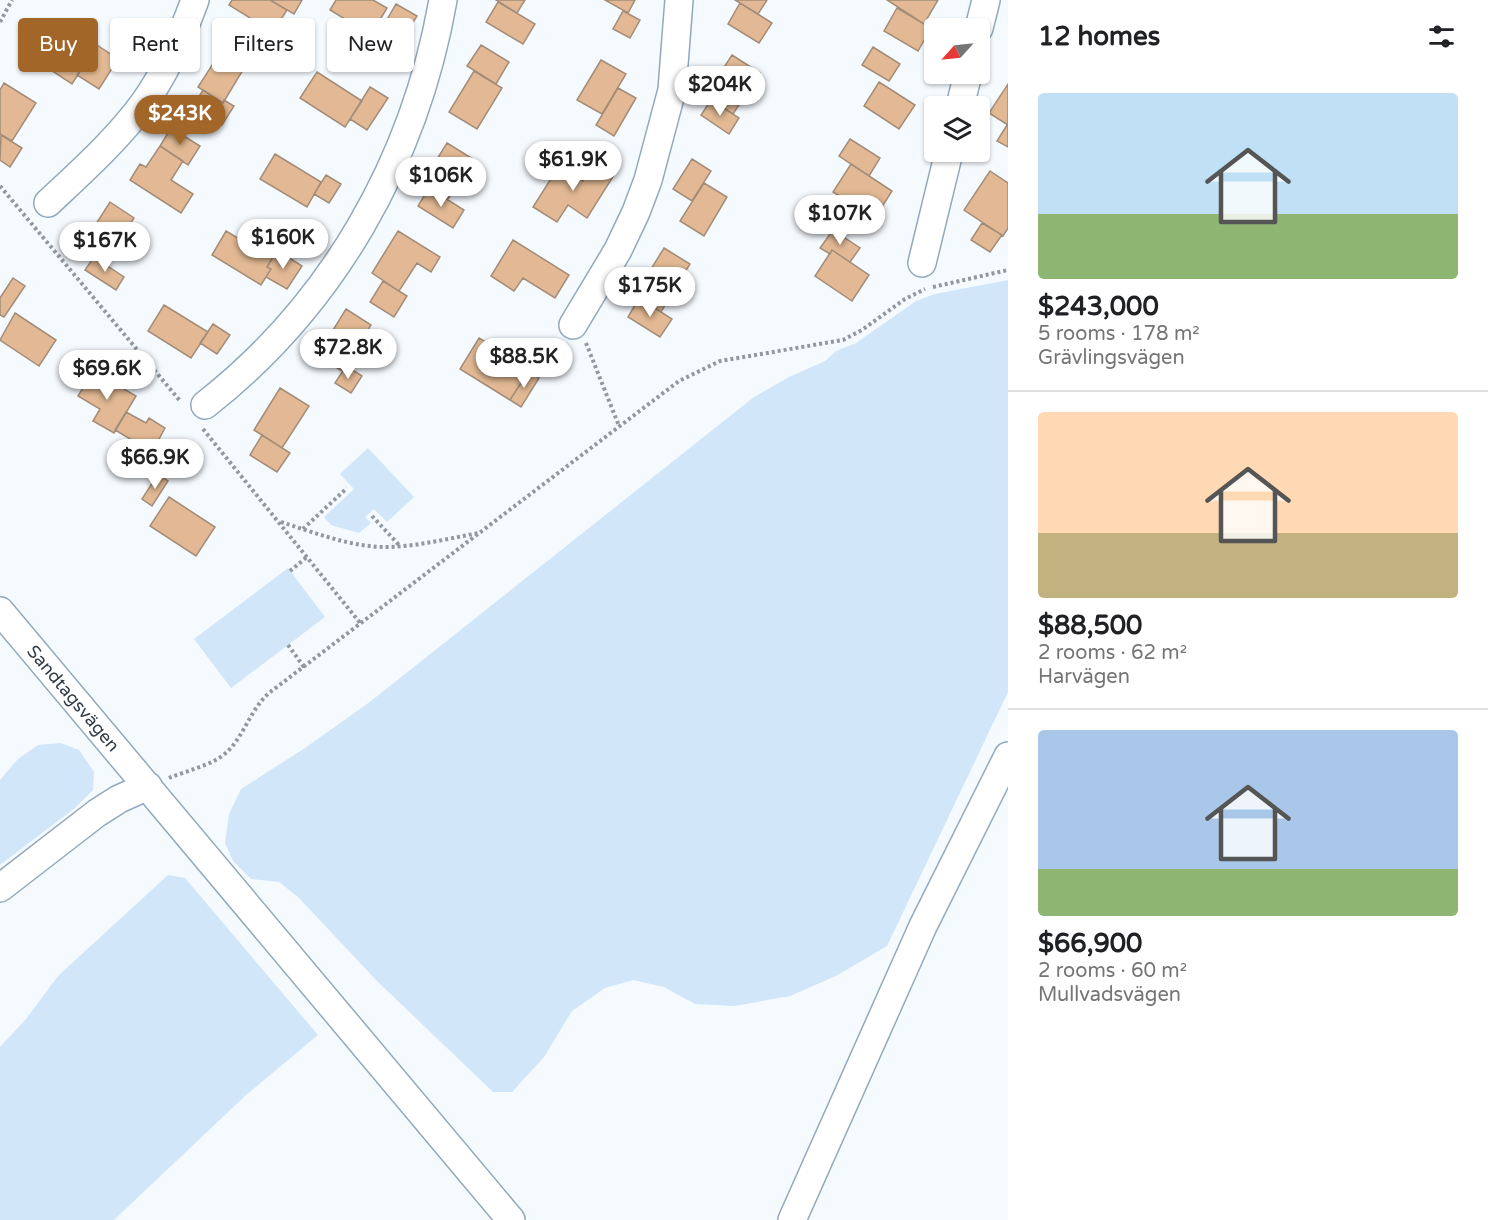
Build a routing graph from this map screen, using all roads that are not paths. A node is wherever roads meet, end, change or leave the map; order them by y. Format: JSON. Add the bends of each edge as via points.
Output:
{"nodes":[{"id":1,"x":195,"y":0,"type":"edge"},
{"id":2,"x":443,"y":0,"type":"edge"},
{"id":3,"x":679,"y":0,"type":"edge"},
{"id":4,"x":986,"y":0,"type":"edge"},
{"id":5,"x":982,"y":18,"type":"edge"},
{"id":6,"x":947,"y":162,"type":"edge"},
{"id":7,"x":48,"y":203,"type":"dead end"},
{"id":8,"x":922,"y":263,"type":"dead end"},
{"id":9,"x":573,"y":326,"type":"road end"},
{"id":10,"x":205,"y":405,"type":"dead end"},
{"id":11,"x":0,"y":611,"type":"edge"},
{"id":12,"x":1008,"y":756,"type":"edge"},
{"id":13,"x":148,"y":786,"type":"junction"},
{"id":14,"x":0,"y":888,"type":"edge"},
{"id":15,"x":511,"y":1220,"type":"edge"},
{"id":16,"x":792,"y":1220,"type":"edge"}],
"edges":[{"from":1,"to":7,"type":"street","via":[[174,50],[144,103]]},
{"from":2,"to":10,"type":"street","via":[[407,128],[387,177],[353,240],[288,329],[240,378]]},
{"from":3,"to":9,"type":"street","via":[[672,90],[648,180],[618,250]]},
{"from":4,"to":5,"type":"street"},
{"from":6,"to":8,"type":"street"},
{"from":11,"to":13,"type":"street","name":"Sandtagsvägen"},
{"from":12,"to":16,"type":"street","via":[[923,926]]},
{"from":13,"to":14,"type":"street","via":[[97,813]]},
{"from":13,"to":15,"type":"street","name":"Sandtagsvägen"}]}
